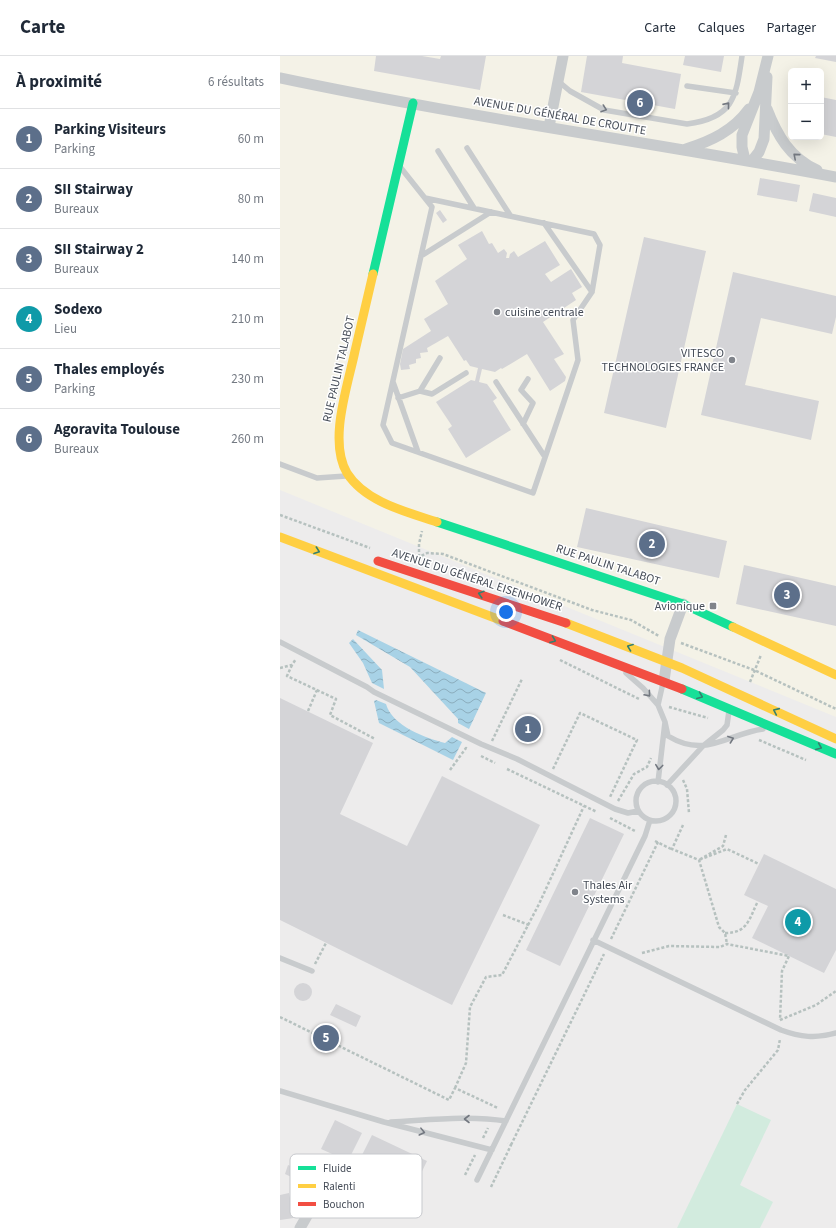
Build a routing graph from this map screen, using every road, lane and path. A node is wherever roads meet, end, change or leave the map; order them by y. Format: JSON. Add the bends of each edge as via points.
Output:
{"nodes":[{"id":1,"x":563,"y":56,"type":"edge"},
{"id":2,"x":742,"y":56,"type":"edge"},
{"id":3,"x":768,"y":56,"type":"edge"},
{"id":4,"x":280,"y":78,"type":"edge"},
{"id":5,"x":558,"y":81,"type":"junction"},
{"id":6,"x":687,"y":86,"type":"dead end"},
{"id":7,"x":736,"y":93,"type":"junction"},
{"id":8,"x":754,"y":102,"type":"junction"},
{"id":9,"x":413,"y":103,"type":"junction"},
{"id":10,"x":766,"y":106,"type":"junction"},
{"id":11,"x":549,"y":127,"type":"junction"},
{"id":12,"x":467,"y":148,"type":"dead end"},
{"id":13,"x":683,"y":150,"type":"junction"},
{"id":14,"x":438,"y":151,"type":"dead end"},
{"id":15,"x":749,"y":160,"type":"junction"},
{"id":16,"x":400,"y":166,"type":"junction"},
{"id":17,"x":833,"y":176,"type":"edge"},
{"id":18,"x":425,"y":198,"type":"junction"},
{"id":19,"x":474,"y":208,"type":"junction"},
{"id":20,"x":491,"y":212,"type":"junction"},
{"id":21,"x":510,"y":216,"type":"junction"},
{"id":22,"x":544,"y":223,"type":"junction"},
{"id":23,"x":421,"y":256,"type":"junction"},
{"id":24,"x":592,"y":292,"type":"junction"},
{"id":25,"x":440,"y":358,"type":"dead end"},
{"id":26,"x":466,"y":373,"type":"dead end"},
{"id":27,"x":528,"y":379,"type":"dead end"},
{"id":28,"x":393,"y":382,"type":"junction"},
{"id":29,"x":496,"y":382,"type":"dead end"},
{"id":30,"x":420,"y":391,"type":"junction"},
{"id":31,"x":398,"y":398,"type":"junction"},
{"id":32,"x":523,"y":424,"type":"junction"},
{"id":33,"x":418,"y":452,"type":"junction"},
{"id":34,"x":545,"y":457,"type":"junction"},
{"id":35,"x":280,"y":464,"type":"edge"},
{"id":36,"x":348,"y":476,"type":"junction"},
{"id":37,"x":280,"y":515,"type":"edge"},
{"id":38,"x":426,"y":519,"type":"junction"},
{"id":39,"x":280,"y":537,"type":"edge"},
{"id":40,"x":369,"y":553,"type":"joint"},
{"id":41,"x":419,"y":557,"type":"junction"},
{"id":42,"x":415,"y":558,"type":"dead end"},
{"id":43,"x":683,"y":604,"type":"junction"},
{"id":44,"x":659,"y":635,"type":"dead end"},
{"id":45,"x":280,"y":642,"type":"edge"},
{"id":46,"x":681,"y":643,"type":"dead end"},
{"id":47,"x":762,"y":652,"type":"dead end"},
{"id":48,"x":300,"y":653,"type":"junction"},
{"id":49,"x":666,"y":662,"type":"junction"},
{"id":50,"x":617,"y":664,"type":"junction"},
{"id":51,"x":292,"y":666,"type":"junction"},
{"id":52,"x":280,"y":668,"type":"edge"},
{"id":53,"x":754,"y":670,"type":"junction"},
{"id":54,"x":836,"y":675,"type":"edge"},
{"id":55,"x":522,"y":680,"type":"dead end"},
{"id":56,"x":664,"y":681,"type":"junction"},
{"id":57,"x":714,"y":683,"type":"junction"},
{"id":58,"x":751,"y":688,"type":"dead end"},
{"id":59,"x":317,"y":690,"type":"junction"},
{"id":60,"x":730,"y":700,"type":"junction"},
{"id":61,"x":658,"y":705,"type":"junction"},
{"id":62,"x":672,"y":707,"type":"dead end"},
{"id":63,"x":836,"y":709,"type":"edge"},
{"id":64,"x":308,"y":711,"type":"dead end"},
{"id":65,"x":713,"y":720,"type":"dead end"},
{"id":66,"x":665,"y":722,"type":"junction"},
{"id":67,"x":775,"y":728,"type":"junction"},
{"id":68,"x":375,"y":739,"type":"dead end"},
{"id":69,"x":836,"y":739,"type":"edge"},
{"id":70,"x":703,"y":746,"type":"junction"},
{"id":71,"x":489,"y":748,"type":"junction"},
{"id":72,"x":472,"y":751,"type":"dead end"},
{"id":73,"x":478,"y":754,"type":"dead end"},
{"id":74,"x":836,"y":754,"type":"edge"},
{"id":75,"x":652,"y":756,"type":"dead end"},
{"id":76,"x":485,"y":757,"type":"junction"},
{"id":77,"x":495,"y":763,"type":"dead end"},
{"id":78,"x":507,"y":769,"type":"dead end"},
{"id":79,"x":450,"y":770,"type":"dead end"},
{"id":80,"x":550,"y":775,"type":"junction"},
{"id":81,"x":688,"y":775,"type":"dead end"},
{"id":82,"x":658,"y":782,"type":"junction"},
{"id":83,"x":667,"y":785,"type":"junction"},
{"id":84,"x":545,"y":787,"type":"junction"},
{"id":85,"x":618,"y":801,"type":"dead end"},
{"id":86,"x":606,"y":804,"type":"junction"},
{"id":87,"x":584,"y":806,"type":"junction"},
{"id":88,"x":638,"y":811,"type":"junction"},
{"id":89,"x":689,"y":813,"type":"dead end"},
{"id":90,"x":601,"y":814,"type":"junction"},
{"id":91,"x":650,"y":820,"type":"junction"},
{"id":92,"x":683,"y":825,"type":"dead end"},
{"id":93,"x":634,"y":831,"type":"dead end"},
{"id":94,"x":726,"y":835,"type":"dead end"},
{"id":95,"x":671,"y":849,"type":"dead end"},
{"id":96,"x":699,"y":860,"type":"junction"},
{"id":97,"x":759,"y":864,"type":"dead end"},
{"id":98,"x":758,"y":901,"type":"dead end"},
{"id":99,"x":504,"y":915,"type":"dead end"},
{"id":100,"x":528,"y":925,"type":"junction"},
{"id":101,"x":725,"y":934,"type":"junction"},
{"id":102,"x":612,"y":938,"type":"junction"},
{"id":103,"x":593,"y":940,"type":"junction"},
{"id":104,"x":618,"y":941,"type":"dead end"},
{"id":105,"x":326,"y":943,"type":"dead end"},
{"id":106,"x":727,"y":944,"type":"junction"},
{"id":107,"x":608,"y":946,"type":"junction"},
{"id":108,"x":635,"y":950,"type":"dead end"},
{"id":109,"x":789,"y":956,"type":"dead end"},
{"id":110,"x":280,"y":958,"type":"edge"},
{"id":111,"x":317,"y":961,"type":"dead end"},
{"id":112,"x":312,"y":970,"type":"dead end"},
{"id":113,"x":836,"y":991,"type":"edge"},
{"id":114,"x":280,"y":1017,"type":"edge"},
{"id":115,"x":780,"y":1020,"type":"dead end"},
{"id":116,"x":836,"y":1033,"type":"edge"},
{"id":117,"x":455,"y":1088,"type":"junction"},
{"id":118,"x":280,"y":1091,"type":"edge"},
{"id":119,"x":498,"y":1108,"type":"dead end"},
{"id":120,"x":506,"y":1121,"type":"junction"},
{"id":121,"x":384,"y":1122,"type":"junction"},
{"id":122,"x":488,"y":1128,"type":"dead end"},
{"id":123,"x":482,"y":1140,"type":"dead end"},
{"id":124,"x":492,"y":1150,"type":"junction"},
{"id":125,"x":475,"y":1155,"type":"dead end"},
{"id":126,"x":465,"y":1175,"type":"dead end"},
{"id":127,"x":478,"y":1180,"type":"dead end"},
{"id":128,"x":491,"y":1187,"type":"dead end"},
{"id":129,"x":306,"y":1218,"type":"edge"},
{"id":130,"x":300,"y":1228,"type":"edge"}],
"edges":[{"from":1,"to":5,"type":"street"},
{"from":2,"to":7,"type":"lane"},
{"from":3,"to":8,"type":"street"},
{"from":3,"to":10,"type":"street"},
{"from":4,"to":9,"type":"street","name":"AVENUE DU GÉNÉRAL DE CROUTTE"},
{"from":5,"to":7,"type":"lane","one_way":true,"via":[[570,91],[604,110],[687,124],[719,115]]},
{"from":5,"to":11,"type":"street"},
{"from":6,"to":7,"type":"lane"},
{"from":8,"to":13,"type":"street","via":[[730,129],[708,142]]},
{"from":8,"to":15,"type":"street","via":[[742,134],[742,147]]},
{"from":9,"to":11,"type":"street","name":"AVENUE DU GÉNÉRAL DE CROUTTE"},
{"from":9,"to":16,"type":"main road","name":"RUE PAULIN TALABOT"},
{"from":10,"to":15,"type":"street","via":[[763,145]]},
{"from":17,"to":10,"type":"street","one_way":true,"via":[[810,166],[786,146],[772,124]]},
{"from":11,"to":13,"type":"street","name":"AVENUE DU GÉNÉRAL DE CROUTTE"},
{"from":12,"to":21,"type":"lane"},
{"from":13,"to":15,"type":"street","name":"AVENUE DU GÉNÉRAL DE CROUTTE"},
{"from":14,"to":19,"type":"lane"},
{"from":15,"to":17,"type":"street","name":"AVENUE DU GÉNÉRAL DE CROUTTE"},
{"from":16,"to":18,"type":"lane"},
{"from":16,"to":36,"type":"main road","name":"RUE PAULIN TALABOT","via":[[338,429],[339,447]]},
{"from":18,"to":19,"type":"lane"},
{"from":18,"to":23,"type":"lane","via":[[432,208]]},
{"from":19,"to":20,"type":"lane"},
{"from":20,"to":21,"type":"lane"},
{"from":20,"to":23,"type":"lane"},
{"from":21,"to":22,"type":"lane"},
{"from":22,"to":24,"type":"lane"},
{"from":22,"to":24,"type":"lane","via":[[594,234],[600,245]]},
{"from":23,"to":28,"type":"lane"},
{"from":24,"to":34,"type":"lane","via":[[573,320],[578,360]]},
{"from":25,"to":30,"type":"lane"},
{"from":26,"to":30,"type":"lane","via":[[432,394]]},
{"from":27,"to":32,"type":"lane","via":[[521,390],[533,403]]},
{"from":28,"to":31,"type":"lane"},
{"from":28,"to":33,"type":"lane","via":[[384,426],[392,443]]},
{"from":29,"to":32,"type":"lane"},
{"from":30,"to":31,"type":"lane"},
{"from":31,"to":33,"type":"lane"},
{"from":32,"to":34,"type":"lane"},
{"from":33,"to":34,"type":"lane","via":[[533,493]]},
{"from":35,"to":36,"type":"lane","via":[[317,478]]},
{"from":36,"to":38,"type":"main road","name":"RUE PAULIN TALABOT","via":[[358,488],[377,500]]},
{"from":37,"to":40,"type":"path"},
{"from":38,"to":41,"type":"path","via":[[418,544]]},
{"from":38,"to":43,"type":"main road","name":"RUE PAULIN TALABOT"},
{"from":39,"to":50,"type":"main road","name":"AVENUE DU GÉNÉRAL EISENHOWER","one_way":true},
{"from":49,"to":40,"type":"main road","name":"AVENUE DU GÉNÉRAL EISENHOWER","one_way":true,"via":[[588,631]]},
{"from":41,"to":42,"type":"path","name":"AVENUE DU GÉNÉRAL EISENHOWER"},
{"from":41,"to":44,"type":"path","name":"AVENUE DU GÉNÉRAL EISENHOWER","via":[[427,553],[443,554],[592,610],[631,620]]},
{"from":43,"to":49,"type":"street","via":[[670,639]]},
{"from":43,"to":54,"type":"main road","name":"RUE PAULIN TALABOT"},
{"from":45,"to":48,"type":"lane"},
{"from":46,"to":53,"type":"path"},
{"from":47,"to":53,"type":"path"},
{"from":48,"to":51,"type":"path"},
{"from":48,"to":71,"type":"lane"},
{"from":49,"to":50,"type":"main road"},
{"from":49,"to":56,"type":"street"},
{"from":49,"to":57,"type":"main road","name":"AVENUE DU GÉNÉRAL EISENHOWER"},
{"from":50,"to":56,"type":"main road","name":"AVENUE DU GÉNÉRAL EISENHOWER"},
{"from":50,"to":61,"type":"lane","one_way":true},
{"from":51,"to":52,"type":"path"},
{"from":51,"to":59,"type":"path","via":[[287,676]]},
{"from":53,"to":58,"type":"path","via":[[749,684]]},
{"from":53,"to":63,"type":"path"},
{"from":55,"to":71,"type":"path"},
{"from":56,"to":57,"type":"main road","via":[[696,685]]},
{"from":56,"to":60,"type":"main road","name":"AVENUE DU GÉNÉRAL EISENHOWER","one_way":true},
{"from":56,"to":61,"type":"lane"},
{"from":57,"to":60,"type":"main road","name":"AVENUE DU GÉNÉRAL EISENHOWER"},
{"from":59,"to":64,"type":"path"},
{"from":59,"to":68,"type":"path","via":[[336,699],[330,715]]},
{"from":60,"to":67,"type":"main road","name":"AVENUE DU GÉNÉRAL EISENHOWER"},
{"from":69,"to":60,"type":"main road","name":"AVENUE DU GÉNÉRAL EISENHOWER","one_way":true},
{"from":60,"to":70,"type":"lane","via":[[727,724]]},
{"from":61,"to":66,"type":"lane"},
{"from":62,"to":65,"type":"path"},
{"from":66,"to":70,"type":"lane","via":[[668,736],[692,746]]},
{"from":66,"to":82,"type":"lane","one_way":true},
{"from":70,"to":67,"type":"lane","one_way":true,"via":[[760,729]]},
{"from":67,"to":74,"type":"main road","name":"AVENUE DU GÉNÉRAL EISENHOWER","one_way":true},
{"from":70,"to":83,"type":"lane"},
{"from":71,"to":76,"type":"path"},
{"from":71,"to":80,"type":"lane"},
{"from":72,"to":79,"type":"path","via":[[466,748]]},
{"from":73,"to":76,"type":"path"},
{"from":75,"to":85,"type":"path","via":[[647,767],[634,774]]},
{"from":76,"to":77,"type":"path"},
{"from":78,"to":84,"type":"path"},
{"from":80,"to":84,"type":"path"},
{"from":80,"to":86,"type":"lane"},
{"from":80,"to":86,"type":"path","via":[[580,713],[637,740]]},
{"from":81,"to":89,"type":"path","via":[[683,779],[687,789]]},
{"from":82,"to":83,"type":"lane"},
{"from":82,"to":88,"type":"lane","via":[[647,783],[639,790],[636,800]]},
{"from":83,"to":91,"type":"lane","via":[[674,794],[672,812],[663,819]]},
{"from":84,"to":87,"type":"path"},
{"from":86,"to":88,"type":"lane","via":[[628,813]]},
{"from":86,"to":90,"type":"path"},
{"from":87,"to":90,"type":"path"},
{"from":87,"to":100,"type":"path"},
{"from":88,"to":91,"type":"lane"},
{"from":90,"to":93,"type":"path"},
{"from":91,"to":103,"type":"lane","via":[[645,836]]},
{"from":92,"to":96,"type":"path","via":[[672,849]]},
{"from":94,"to":96,"type":"path","via":[[723,846]]},
{"from":95,"to":102,"type":"path","via":[[656,841]]},
{"from":96,"to":97,"type":"path","via":[[727,849]]},
{"from":96,"to":101,"type":"path","via":[[719,928]]},
{"from":98,"to":101,"type":"path","via":[[745,928],[736,933]]},
{"from":99,"to":100,"type":"path"},
{"from":100,"to":117,"type":"path","via":[[502,975],[486,977],[470,1007],[466,1063]]},
{"from":101,"to":106,"type":"path"},
{"from":102,"to":104,"type":"path"},
{"from":102,"to":107,"type":"path"},
{"from":103,"to":107,"type":"lane"},
{"from":103,"to":120,"type":"lane"},
{"from":105,"to":111,"type":"path"},
{"from":106,"to":108,"type":"path","via":[[704,948],[669,946],[641,954]]},
{"from":106,"to":109,"type":"path"},
{"from":107,"to":116,"type":"lane","via":[[781,1030],[799,1036],[820,1037]]},
{"from":107,"to":128,"type":"path"},
{"from":110,"to":112,"type":"lane"},
{"from":113,"to":115,"type":"path","via":[[816,1005]]},
{"from":114,"to":117,"type":"path","via":[[449,1100]]},
{"from":117,"to":119,"type":"path"},
{"from":118,"to":121,"type":"lane"},
{"from":120,"to":121,"type":"lane","one_way":true,"via":[[459,1119]]},
{"from":120,"to":124,"type":"lane"},
{"from":121,"to":124,"type":"lane","one_way":true},
{"from":122,"to":123,"type":"path"},
{"from":124,"to":127,"type":"lane"},
{"from":125,"to":126,"type":"path"},
{"from":129,"to":130,"type":"street"}]}
